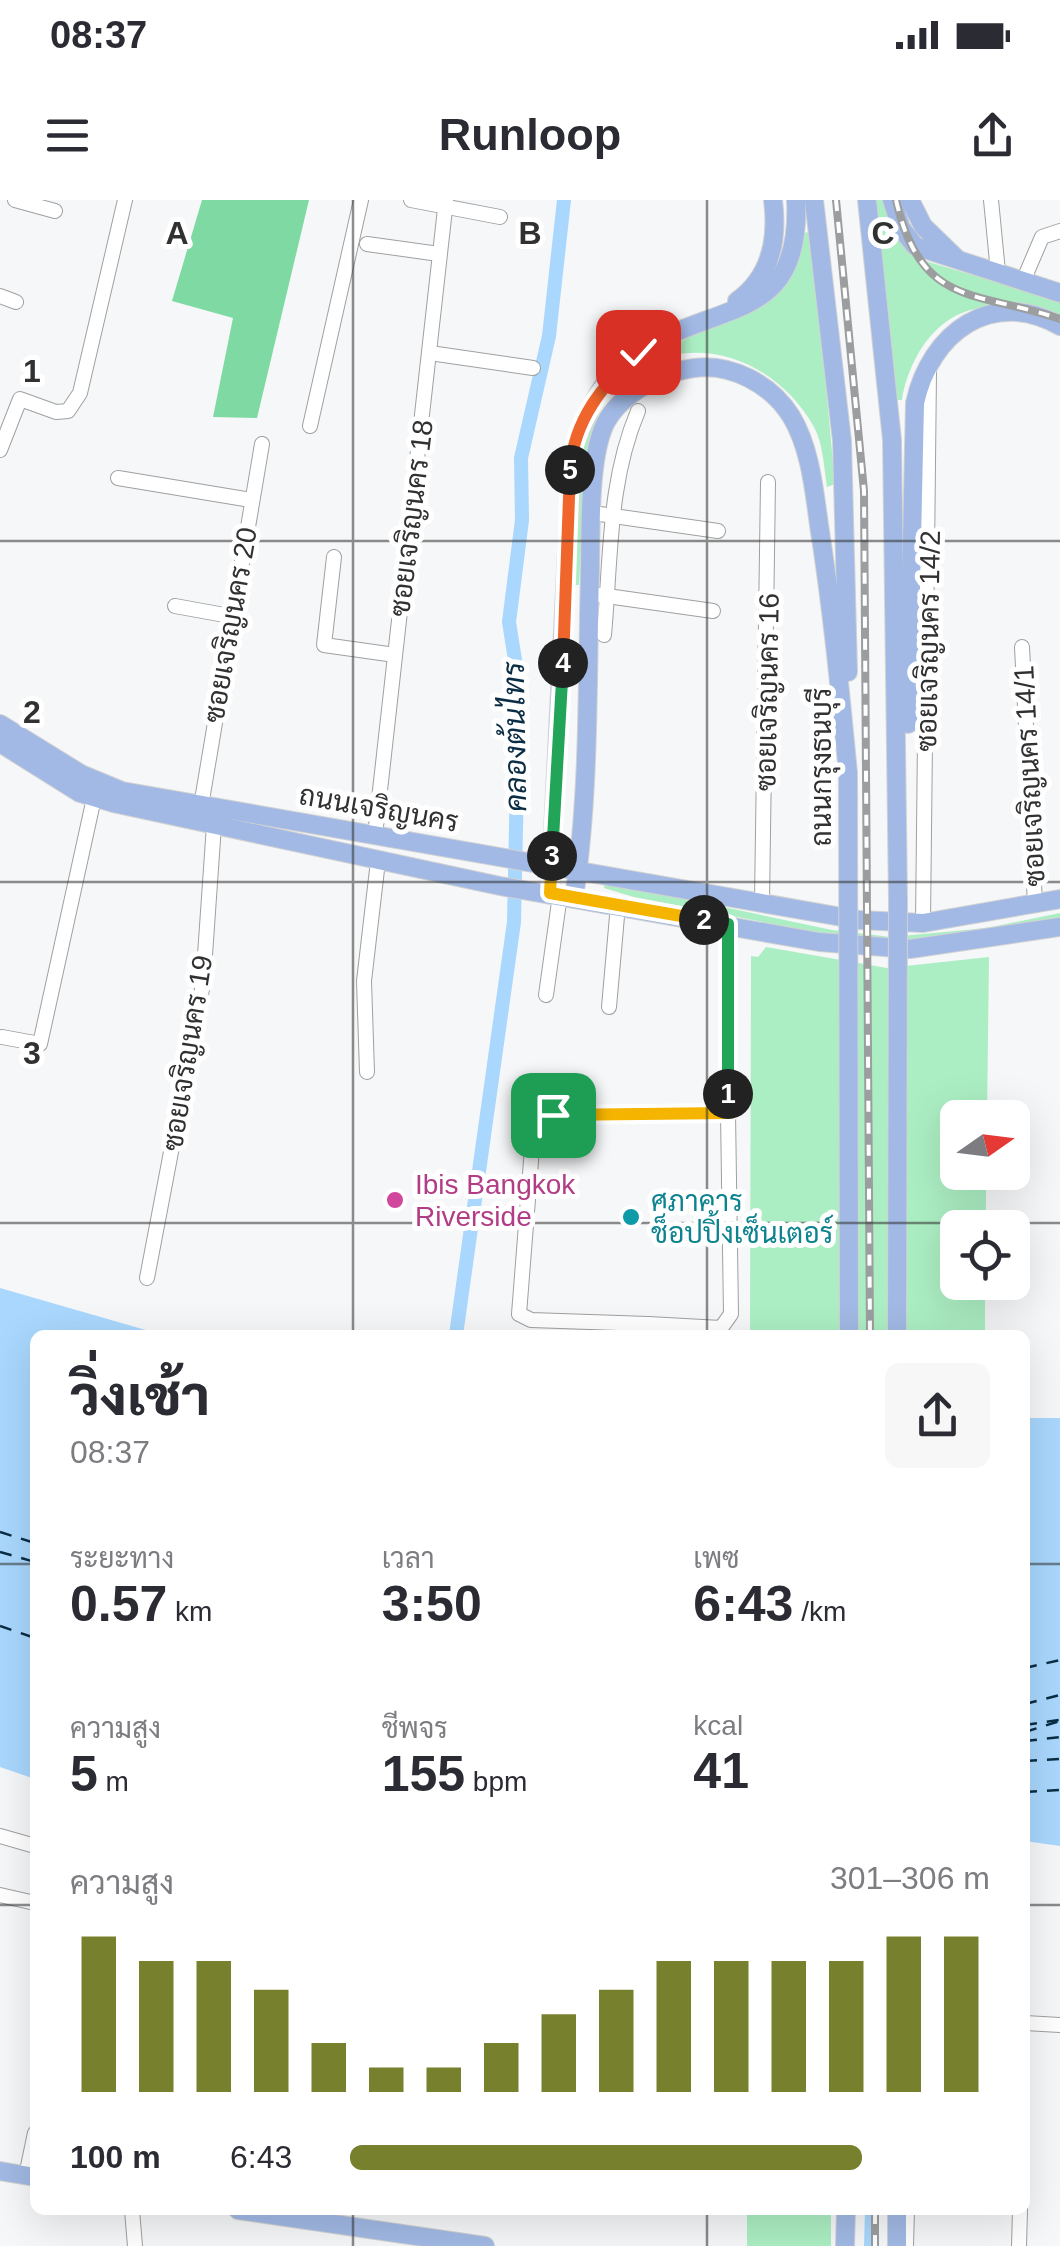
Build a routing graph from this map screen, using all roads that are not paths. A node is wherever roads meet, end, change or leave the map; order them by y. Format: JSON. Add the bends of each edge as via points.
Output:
{"nodes":[{"id":1,"x":15,"y":200,"type":"edge"},
{"id":2,"x":125,"y":200,"type":"edge"},
{"id":3,"x":361,"y":200,"type":"edge"},
{"id":4,"x":411,"y":200,"type":"edge"},
{"id":5,"x":774,"y":200,"type":"edge"},
{"id":6,"x":796,"y":200,"type":"edge"},
{"id":7,"x":814,"y":200,"type":"edge"},
{"id":8,"x":866,"y":200,"type":"edge"},
{"id":9,"x":892,"y":200,"type":"edge"},
{"id":10,"x":910,"y":200,"type":"edge"},
{"id":11,"x":991,"y":200,"type":"edge"},
{"id":12,"x":446,"y":204,"type":"edge"},
{"id":13,"x":55,"y":211,"type":"dead end"},
{"id":14,"x":500,"y":217,"type":"dead end"},
{"id":15,"x":1060,"y":232,"type":"edge"},
{"id":16,"x":367,"y":244,"type":"dead end"},
{"id":17,"x":439,"y":254,"type":"junction"},
{"id":18,"x":961,"y":263,"type":"junction"},
{"id":19,"x":998,"y":272,"type":"junction"},
{"id":20,"x":1024,"y":279,"type":"junction"},
{"id":21,"x":1060,"y":293,"type":"edge"},
{"id":22,"x":0,"y":296,"type":"edge"},
{"id":23,"x":16,"y":302,"type":"dead end"},
{"id":24,"x":696,"y":322,"type":"junction"},
{"id":25,"x":1060,"y":326,"type":"edge"},
{"id":26,"x":430,"y":354,"type":"junction"},
{"id":27,"x":929,"y":360,"type":"junction"},
{"id":28,"x":533,"y":368,"type":"dead end"},
{"id":29,"x":638,"y":411,"type":"dead end"},
{"id":30,"x":310,"y":426,"type":"dead end"},
{"id":31,"x":262,"y":444,"type":"dead end"},
{"id":32,"x":0,"y":450,"type":"edge"},
{"id":33,"x":118,"y":478,"type":"dead end"},
{"id":34,"x":768,"y":482,"type":"dead end"},
{"id":35,"x":252,"y":500,"type":"junction"},
{"id":36,"x":593,"y":514,"type":"junction"},
{"id":37,"x":613,"y":516,"type":"junction"},
{"id":38,"x":718,"y":531,"type":"dead end"},
{"id":39,"x":334,"y":557,"type":"dead end"},
{"id":40,"x":595,"y":596,"type":"junction"},
{"id":41,"x":564,"y":598,"type":"junction"},
{"id":42,"x":175,"y":606,"type":"dead end"},
{"id":43,"x":713,"y":611,"type":"dead end"},
{"id":44,"x":230,"y":616,"type":"junction"},
{"id":45,"x":604,"y":634,"type":"dead end"},
{"id":46,"x":1022,"y":647,"type":"dead end"},
{"id":47,"x":394,"y":655,"type":"junction"},
{"id":48,"x":0,"y":724,"type":"edge"},
{"id":49,"x":0,"y":743,"type":"edge"},
{"id":50,"x":848,"y":773,"type":"junction"},
{"id":51,"x":94,"y":798,"type":"junction"},
{"id":52,"x":200,"y":806,"type":"junction"},
{"id":53,"x":214,"y":825,"type":"junction"},
{"id":54,"x":374,"y":836,"type":"junction"},
{"id":55,"x":378,"y":862,"type":"junction"},
{"id":56,"x":551,"y":864,"type":"junction"},
{"id":57,"x":578,"y":869,"type":"junction"},
{"id":58,"x":562,"y":895,"type":"junction"},
{"id":59,"x":1060,"y":898,"type":"edge"},
{"id":60,"x":898,"y":901,"type":"junction"},
{"id":61,"x":762,"y":902,"type":"junction"},
{"id":62,"x":1035,"y":904,"type":"junction"},
{"id":63,"x":618,"y":905,"type":"junction"},
{"id":64,"x":924,"y":922,"type":"junction"},
{"id":65,"x":728,"y":924,"type":"junction"},
{"id":66,"x":1060,"y":928,"type":"edge"},
{"id":67,"x":546,"y":995,"type":"dead end"},
{"id":68,"x":610,"y":1007,"type":"dead end"},
{"id":69,"x":2,"y":1037,"type":"edge"},
{"id":70,"x":367,"y":1072,"type":"dead end"},
{"id":71,"x":728,"y":1113,"type":"junction"},
{"id":72,"x":147,"y":1278,"type":"dead end"},
{"id":73,"x":647,"y":1329,"type":"edge"},
{"id":74,"x":849,"y":1330,"type":"edge"},
{"id":75,"x":897,"y":1330,"type":"edge"},
{"id":76,"x":0,"y":1836,"type":"edge"},
{"id":77,"x":30,"y":1845,"type":"edge"},
{"id":78,"x":0,"y":1895,"type":"edge"},
{"id":79,"x":30,"y":1903,"type":"edge"},
{"id":80,"x":1030,"y":2023,"type":"edge"},
{"id":81,"x":1060,"y":2025,"type":"edge"},
{"id":82,"x":0,"y":2172,"type":"edge"},
{"id":83,"x":30,"y":2177,"type":"edge"},
{"id":84,"x":132,"y":2215,"type":"edge"},
{"id":85,"x":266,"y":2215,"type":"edge"},
{"id":86,"x":846,"y":2215,"type":"edge"},
{"id":87,"x":897,"y":2215,"type":"edge"},
{"id":88,"x":907,"y":2215,"type":"edge"},
{"id":89,"x":1020,"y":2215,"type":"edge"},
{"id":90,"x":397,"y":2238,"type":"edge"},
{"id":91,"x":135,"y":2246,"type":"edge"},
{"id":92,"x":485,"y":2246,"type":"edge"},
{"id":93,"x":846,"y":2246,"type":"edge"},
{"id":94,"x":897,"y":2246,"type":"edge"},
{"id":95,"x":906,"y":2246,"type":"edge"},
{"id":96,"x":1020,"y":2246,"type":"edge"}],
"edges":[{"from":1,"to":13,"type":"street"},
{"from":2,"to":32,"type":"street","via":[[80,393],[68,411],[20,399]]},
{"from":3,"to":30,"type":"street"},
{"from":4,"to":12,"type":"street"},
{"from":5,"to":24,"type":"main road","via":[[774,237],[764,271],[746,295]]},
{"from":6,"to":24,"type":"main road","via":[[794,250],[777,285]]},
{"from":7,"to":50,"type":"main road","name":"ถนนกรุงธนบุรี","via":[[842,441]]},
{"from":8,"to":60,"type":"main road","via":[[892,440]]},
{"from":9,"to":18,"type":"main road","via":[[909,240]]},
{"from":10,"to":18,"type":"main road","via":[[923,226]]},
{"from":11,"to":19,"type":"street"},
{"from":12,"to":14,"type":"street"},
{"from":12,"to":17,"type":"street","name":"ซอยเจริญนคร 18"},
{"from":15,"to":20,"type":"street","via":[[1042,237]]},
{"from":16,"to":17,"type":"street"},
{"from":17,"to":26,"type":"street","name":"ซอยเจริญนคร 18"},
{"from":18,"to":19,"type":"main road"},
{"from":19,"to":20,"type":"main road"},
{"from":20,"to":21,"type":"main road"},
{"from":22,"to":23,"type":"street"},
{"from":24,"to":41,"type":"main road","via":[[638,352],[605,382],[584,416],[572,450]]},
{"from":25,"to":27,"type":"main road","via":[[1021,311],[985,314],[955,329]]},
{"from":26,"to":28,"type":"street"},
{"from":26,"to":47,"type":"street","name":"ซอยเจริญนคร 18"},
{"from":27,"to":60,"type":"main road","via":[[915,403]]},
{"from":27,"to":64,"type":"street","name":"ซอยเจริญนคร 14/2"},
{"from":29,"to":37,"type":"street","via":[[621,450]]},
{"from":31,"to":35,"type":"street","name":"ซอยเจริญนคร 20"},
{"from":33,"to":35,"type":"street"},
{"from":34,"to":61,"type":"street","name":"ซอยเจริญนคร 16"},
{"from":35,"to":44,"type":"street","name":"ซอยเจริญนคร 20"},
{"from":36,"to":37,"type":"street"},
{"from":36,"to":40,"type":"main road"},
{"from":36,"to":50,"type":"main road","via":[[606,422],[642,387],[696,368],[742,374],[770,392],[800,434],[814,488]]},
{"from":37,"to":38,"type":"street"},
{"from":37,"to":40,"type":"street"},
{"from":39,"to":47,"type":"street","via":[[324,645]]},
{"from":40,"to":41,"type":"main road"},
{"from":40,"to":43,"type":"street"},
{"from":40,"to":45,"type":"street"},
{"from":40,"to":57,"type":"main road"},
{"from":41,"to":56,"type":"main road"},
{"from":42,"to":44,"type":"street"},
{"from":44,"to":52,"type":"street","name":"ซอยเจริญนคร 20"},
{"from":46,"to":62,"type":"street","name":"ซอยเจริญนคร 14/1"},
{"from":47,"to":54,"type":"street","name":"ซอยเจริญนคร 18"},
{"from":48,"to":52,"type":"main road","name":"ถนนเจริญนคร","via":[[100,785]]},
{"from":49,"to":51,"type":"main road","name":"ถนนเจริญนคร"},
{"from":50,"to":74,"type":"main road","name":"ถนนกรุงธนบุรี","bridge":true},
{"from":51,"to":53,"type":"main road","name":"ถนนเจริญนคร"},
{"from":51,"to":69,"type":"street","via":[[40,1044]]},
{"from":52,"to":54,"type":"main road","name":"ถนนเจริญนคร"},
{"from":53,"to":55,"type":"main road","name":"ถนนเจริญนคร"},
{"from":53,"to":72,"type":"street","name":"ซอยเจริญนคร 19","via":[[203,984]]},
{"from":54,"to":56,"type":"main road","name":"ถนนเจริญนคร"},
{"from":55,"to":58,"type":"main road","name":"ถนนเจริญนคร"},
{"from":55,"to":70,"type":"street","via":[[364,980]]},
{"from":56,"to":57,"type":"main road","name":"ถนนเจริญนคร"},
{"from":56,"to":58,"type":"main road"},
{"from":57,"to":58,"type":"main road"},
{"from":57,"to":61,"type":"main road","name":"ถนนเจริญนคร"},
{"from":58,"to":63,"type":"main road","name":"ถนนเจริญนคร"},
{"from":58,"to":67,"type":"street"},
{"from":59,"to":62,"type":"main road","name":"ถนนเจริญนคร"},
{"from":60,"to":75,"type":"main road","bridge":true},
{"from":61,"to":64,"type":"main road","name":"ถนนเจริญนคร","via":[[859,920]]},
{"from":62,"to":64,"type":"main road","name":"ถนนเจริญนคร"},
{"from":63,"to":65,"type":"main road","name":"ถนนเจริญนคร"},
{"from":63,"to":68,"type":"street"},
{"from":65,"to":66,"type":"main road","name":"ถนนเจริญนคร","via":[[819,942],[910,949]]},
{"from":65,"to":71,"type":"street"},
{"from":71,"to":73,"type":"street","via":[[732,1314],[721,1328]]},
{"from":71,"to":73,"type":"street","via":[[536,1119],[519,1314]]},
{"from":76,"to":77,"type":"street"},
{"from":78,"to":79,"type":"street"},
{"from":80,"to":81,"type":"street"},
{"from":82,"to":83,"type":"main road"},
{"from":84,"to":91,"type":"street"},
{"from":85,"to":90,"type":"main road"},
{"from":86,"to":93,"type":"main road"},
{"from":87,"to":94,"type":"main road"},
{"from":88,"to":95,"type":"street"},
{"from":89,"to":96,"type":"street"},
{"from":90,"to":92,"type":"main road"}]}
